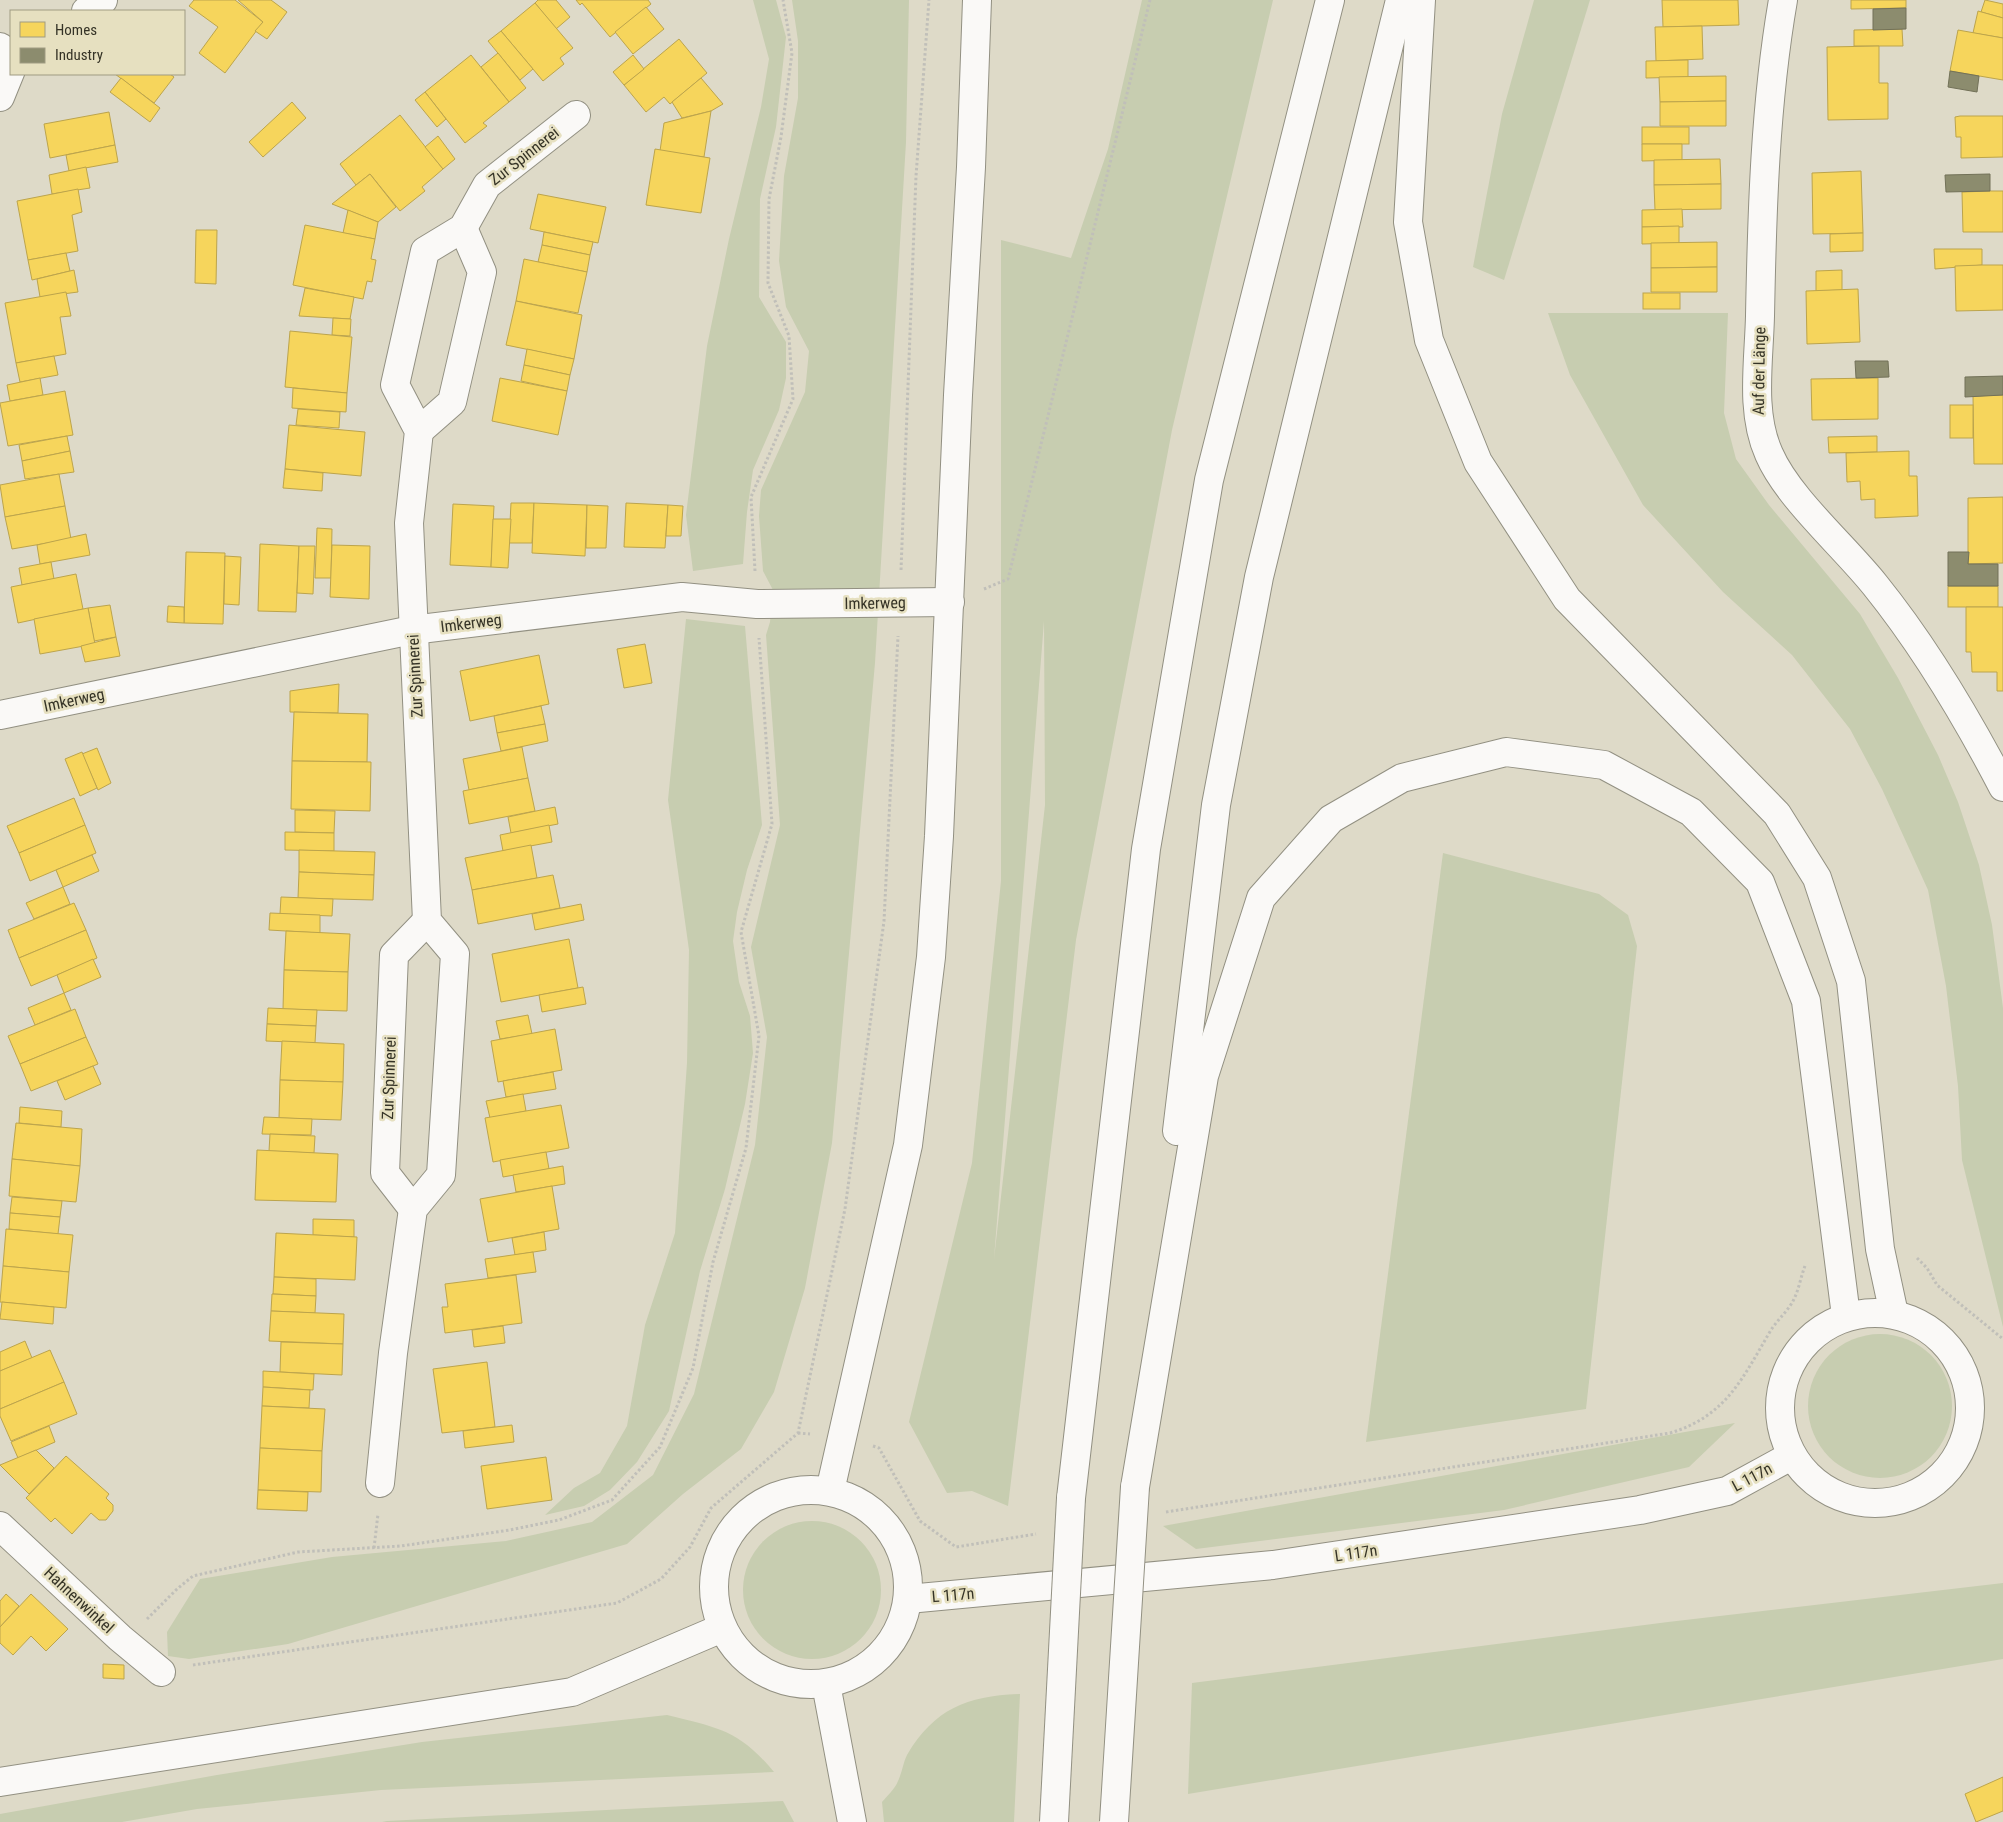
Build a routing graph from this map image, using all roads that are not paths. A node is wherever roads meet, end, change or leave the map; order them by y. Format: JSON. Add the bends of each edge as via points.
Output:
{"nodes":[{"id":1,"x":103,"y":0,"type":"edge"},
{"id":2,"x":977,"y":0,"type":"edge"},
{"id":3,"x":1330,"y":0,"type":"edge"},
{"id":4,"x":1400,"y":0,"type":"edge"},
{"id":5,"x":1421,"y":0,"type":"edge"},
{"id":6,"x":1783,"y":0,"type":"edge"},
{"id":7,"x":88,"y":10,"type":"edge"},
{"id":8,"x":10,"y":72,"type":"edge"},
{"id":9,"x":0,"y":97,"type":"edge"},
{"id":10,"x":576,"y":115,"type":"dead end"},
{"id":11,"x":463,"y":228,"type":"junction"},
{"id":12,"x":419,"y":432,"type":"junction"},
{"id":13,"x":950,"y":602,"type":"junction"},
{"id":14,"x":412,"y":630,"type":"junction"},
{"id":15,"x":0,"y":715,"type":"edge"},
{"id":16,"x":2003,"y":787,"type":"edge"},
{"id":17,"x":427,"y":921,"type":"junction"},
{"id":18,"x":413,"y":1209,"type":"junction"},
{"id":19,"x":1894,"y":1314,"type":"junction"},
{"id":20,"x":1846,"y":1316,"type":"junction"},
{"id":21,"x":1791,"y":1456,"type":"junction"},
{"id":22,"x":380,"y":1483,"type":"dead end"},
{"id":23,"x":1135,"y":1488,"type":"junction"},
{"id":24,"x":830,"y":1491,"type":"junction"},
{"id":25,"x":0,"y":1526,"type":"edge"},
{"id":26,"x":908,"y":1599,"type":"junction"},
{"id":27,"x":722,"y":1628,"type":"junction"},
{"id":28,"x":161,"y":1672,"type":"road end"},
{"id":29,"x":826,"y":1684,"type":"junction"},
{"id":30,"x":0,"y":1782,"type":"edge"},
{"id":31,"x":852,"y":1822,"type":"edge"},
{"id":32,"x":1054,"y":1822,"type":"edge"},
{"id":33,"x":1114,"y":1822,"type":"edge"}],
"edges":[{"from":1,"to":7,"type":"main road"},
{"from":2,"to":13,"type":"main road"},
{"from":3,"to":32,"type":"main road","bridge":true,"via":[[1209,480],[1146,849],[1071,1498]]},
{"from":4,"to":23,"type":"main road","via":[[1259,577],[1216,805]]},
{"from":5,"to":19,"type":"main road","via":[[1408,222],[1429,340],[1478,462],[1568,599],[1777,814],[1817,878],[1851,981],[1880,1249]]},
{"from":6,"to":16,"type":"main road","name":"Auf der Länge","via":[[1773,55],[1762,209],[1758,420],[1769,454],[1790,488],[1876,586],[1925,654],[1973,730]]},
{"from":8,"to":9,"type":"main road"},
{"from":10,"to":11,"type":"main road","name":"Zur Spinnerei","via":[[487,185]]},
{"from":11,"to":12,"type":"main road","via":[[482,272],[452,402]]},
{"from":11,"to":12,"type":"main road","name":"Zur Spinnerei","via":[[425,252],[395,385]]},
{"from":12,"to":14,"type":"main road","name":"Zur Spinnerei","via":[[408,523]]},
{"from":13,"to":14,"type":"main road","name":"Imkerweg","via":[[757,604],[682,598]]},
{"from":13,"to":24,"type":"main road","via":[[931,957],[908,1145]]},
{"from":14,"to":15,"type":"main road","name":"Imkerweg"},
{"from":14,"to":17,"type":"main road","name":"Zur Spinnerei"},
{"from":17,"to":18,"type":"main road","via":[[454,954],[441,1175]]},
{"from":17,"to":18,"type":"main road","name":"Zur Spinnerei","via":[[394,956],[385,1173]]},
{"from":18,"to":22,"type":"main road","via":[[393,1353]]},
{"from":19,"to":20,"type":"main road","via":[[1878,1312]]},
{"from":19,"to":21,"type":"main road","via":[[1926,1327],[1952,1351],[1967,1384],[1970,1419],[1962,1448],[1945,1473],[1922,1491],[1894,1502],[1864,1503],[1836,1495],[1811,1479]]},
{"from":20,"to":21,"type":"main road","via":[[1816,1332],[1793,1358],[1781,1390],[1780,1424]]},
{"from":20,"to":23,"type":"main road","via":[[1806,1001],[1760,882],[1691,812],[1604,765],[1506,752],[1402,778],[1331,818],[1261,898],[1204,1076]]},
{"from":21,"to":26,"type":"main road","name":"L 117n","via":[[1727,1491],[1640,1510],[1273,1565]]},
{"from":23,"to":33,"type":"main road","bridge":true},
{"from":24,"to":26,"type":"main road","via":[[858,1500],[881,1518],[898,1542],[908,1570]]},
{"from":24,"to":27,"type":"main road","via":[[800,1490],[770,1498],[745,1515],[726,1539],[715,1568],[714,1598]]},
{"from":25,"to":28,"type":"main road","name":"Hahnenwinkel"},
{"from":26,"to":29,"type":"main road","via":[[900,1629],[882,1655],[856,1674]]},
{"from":27,"to":29,"type":"main road","via":[[740,1654],[765,1673],[795,1684]]},
{"from":27,"to":30,"type":"main road","via":[[572,1692]]},
{"from":29,"to":31,"type":"main road"}]}
